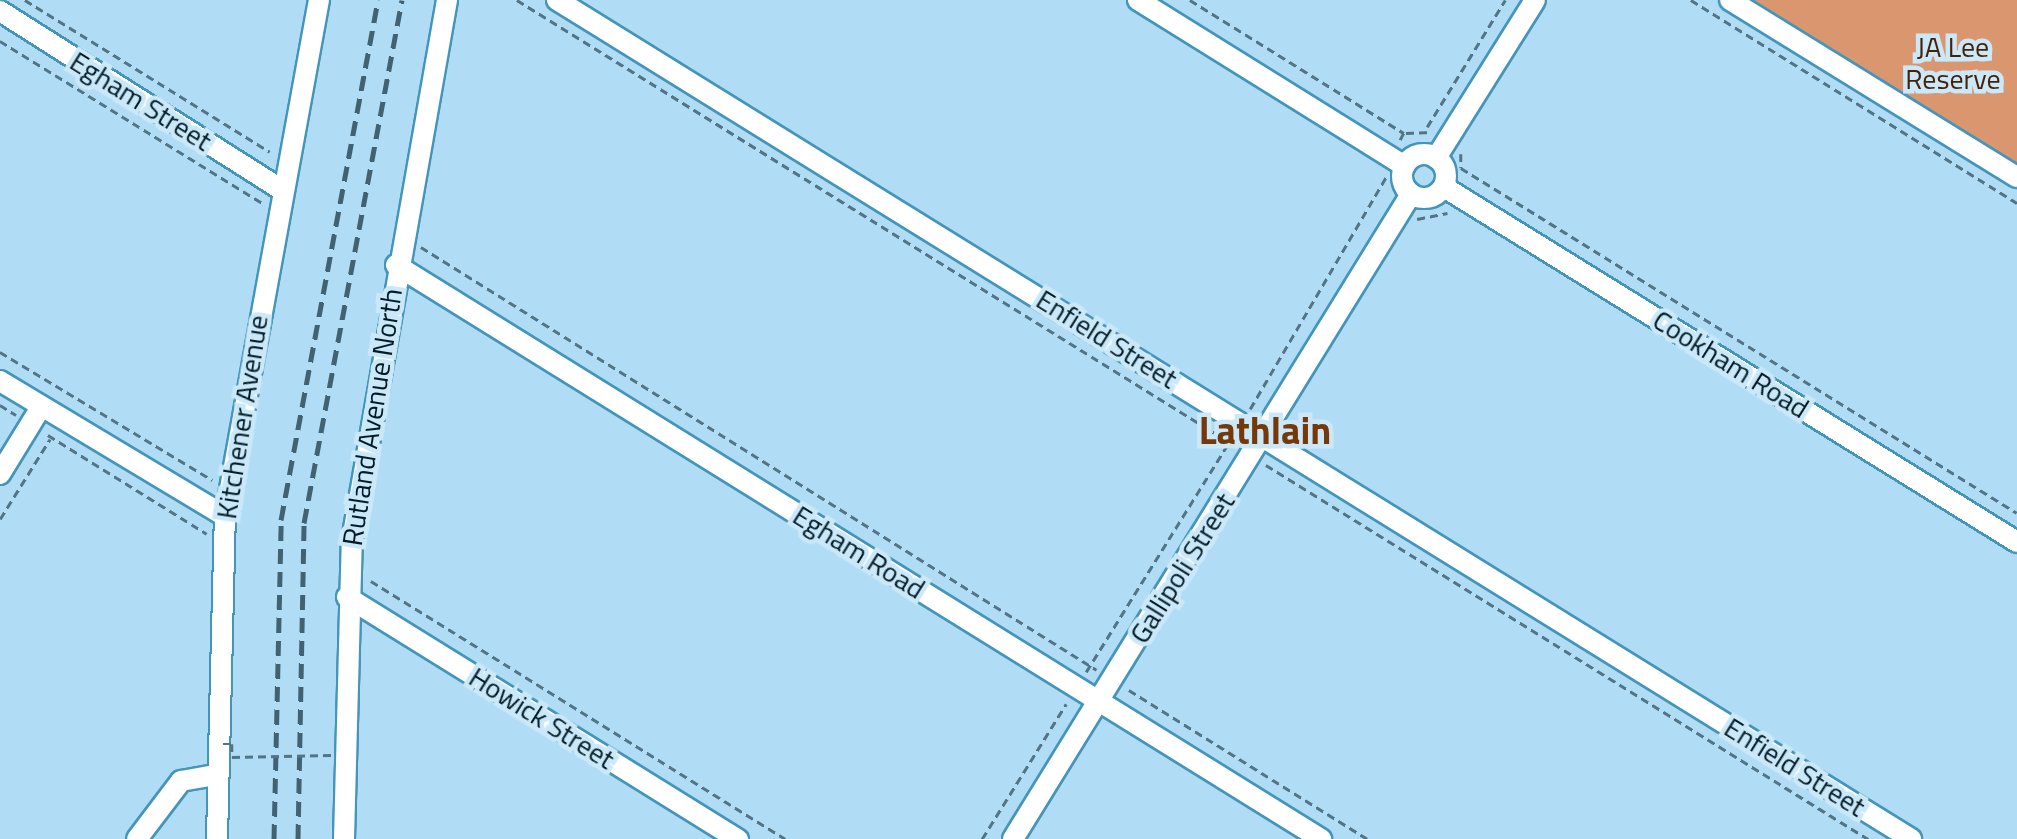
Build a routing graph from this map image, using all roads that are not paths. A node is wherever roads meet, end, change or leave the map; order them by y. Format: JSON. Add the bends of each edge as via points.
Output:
{"nodes":[{"id":1,"x":319,"y":0,"type":"edge"},
{"id":2,"x":447,"y":0,"type":"edge"},
{"id":3,"x":557,"y":0,"type":"edge"},
{"id":4,"x":1138,"y":0,"type":"edge"},
{"id":5,"x":1535,"y":0,"type":"edge"},
{"id":6,"x":1730,"y":0,"type":"edge"},
{"id":7,"x":0,"y":12,"type":"edge"},
{"id":8,"x":1441,"y":149,"type":"junction"},
{"id":9,"x":1397,"y":161,"type":"junction"},
{"id":10,"x":2017,"y":177,"type":"edge"},
{"id":11,"x":282,"y":190,"type":"junction"},
{"id":12,"x":1451,"y":191,"type":"junction"},
{"id":13,"x":1406,"y":202,"type":"junction"},
{"id":14,"x":396,"y":264,"type":"junction"},
{"id":15,"x":0,"y":381,"type":"edge"},
{"id":16,"x":36,"y":416,"type":"junction"},
{"id":17,"x":1263,"y":438,"type":"junction"},
{"id":18,"x":0,"y":474,"type":"edge"},
{"id":19,"x":225,"y":516,"type":"junction"},
{"id":20,"x":2017,"y":542,"type":"edge"},
{"id":21,"x":347,"y":598,"type":"junction"},
{"id":22,"x":1099,"y":700,"type":"junction"},
{"id":23,"x":214,"y":775,"type":"junction"},
{"id":24,"x":137,"y":839,"type":"edge"},
{"id":25,"x":217,"y":839,"type":"edge"},
{"id":26,"x":344,"y":839,"type":"edge"},
{"id":27,"x":738,"y":839,"type":"edge"},
{"id":28,"x":1013,"y":839,"type":"edge"},
{"id":29,"x":1321,"y":839,"type":"edge"},
{"id":30,"x":1911,"y":839,"type":"edge"}],
"edges":[{"from":1,"to":11,"type":"street","name":"Kitchener Avenue"},
{"from":2,"to":14,"type":"street","name":"Rutland Avenue North"},
{"from":3,"to":17,"type":"street","name":"Enfield Street"},
{"from":4,"to":9,"type":"street"},
{"from":5,"to":8,"type":"street"},
{"from":6,"to":10,"type":"street"},
{"from":7,"to":11,"type":"street","name":"Egham Street"},
{"from":8,"to":9,"type":"street"},
{"from":8,"to":12,"type":"street"},
{"from":9,"to":13,"type":"street"},
{"from":11,"to":19,"type":"street","name":"Kitchener Avenue"},
{"from":12,"to":13,"type":"street"},
{"from":12,"to":20,"type":"street","name":"Cookham Road"},
{"from":13,"to":17,"type":"street","name":"Gallipoli Street"},
{"from":14,"to":21,"type":"street","name":"Rutland Avenue North"},
{"from":14,"to":22,"type":"street","name":"Egham Road"},
{"from":15,"to":16,"type":"street"},
{"from":16,"to":18,"type":"street"},
{"from":16,"to":19,"type":"street"},
{"from":17,"to":22,"type":"street","name":"Gallipoli Street"},
{"from":17,"to":30,"type":"street","name":"Enfield Street"},
{"from":19,"to":23,"type":"street","name":"Kitchener Avenue"},
{"from":21,"to":26,"type":"street","name":"Rutland Avenue North"},
{"from":21,"to":27,"type":"street","name":"Howick Street"},
{"from":22,"to":28,"type":"street","name":"Gallipoli Street"},
{"from":22,"to":29,"type":"street","name":"Egham Road"},
{"from":23,"to":24,"type":"street","via":[[181,781]]},
{"from":23,"to":25,"type":"street","name":"Kitchener Avenue"}]}
